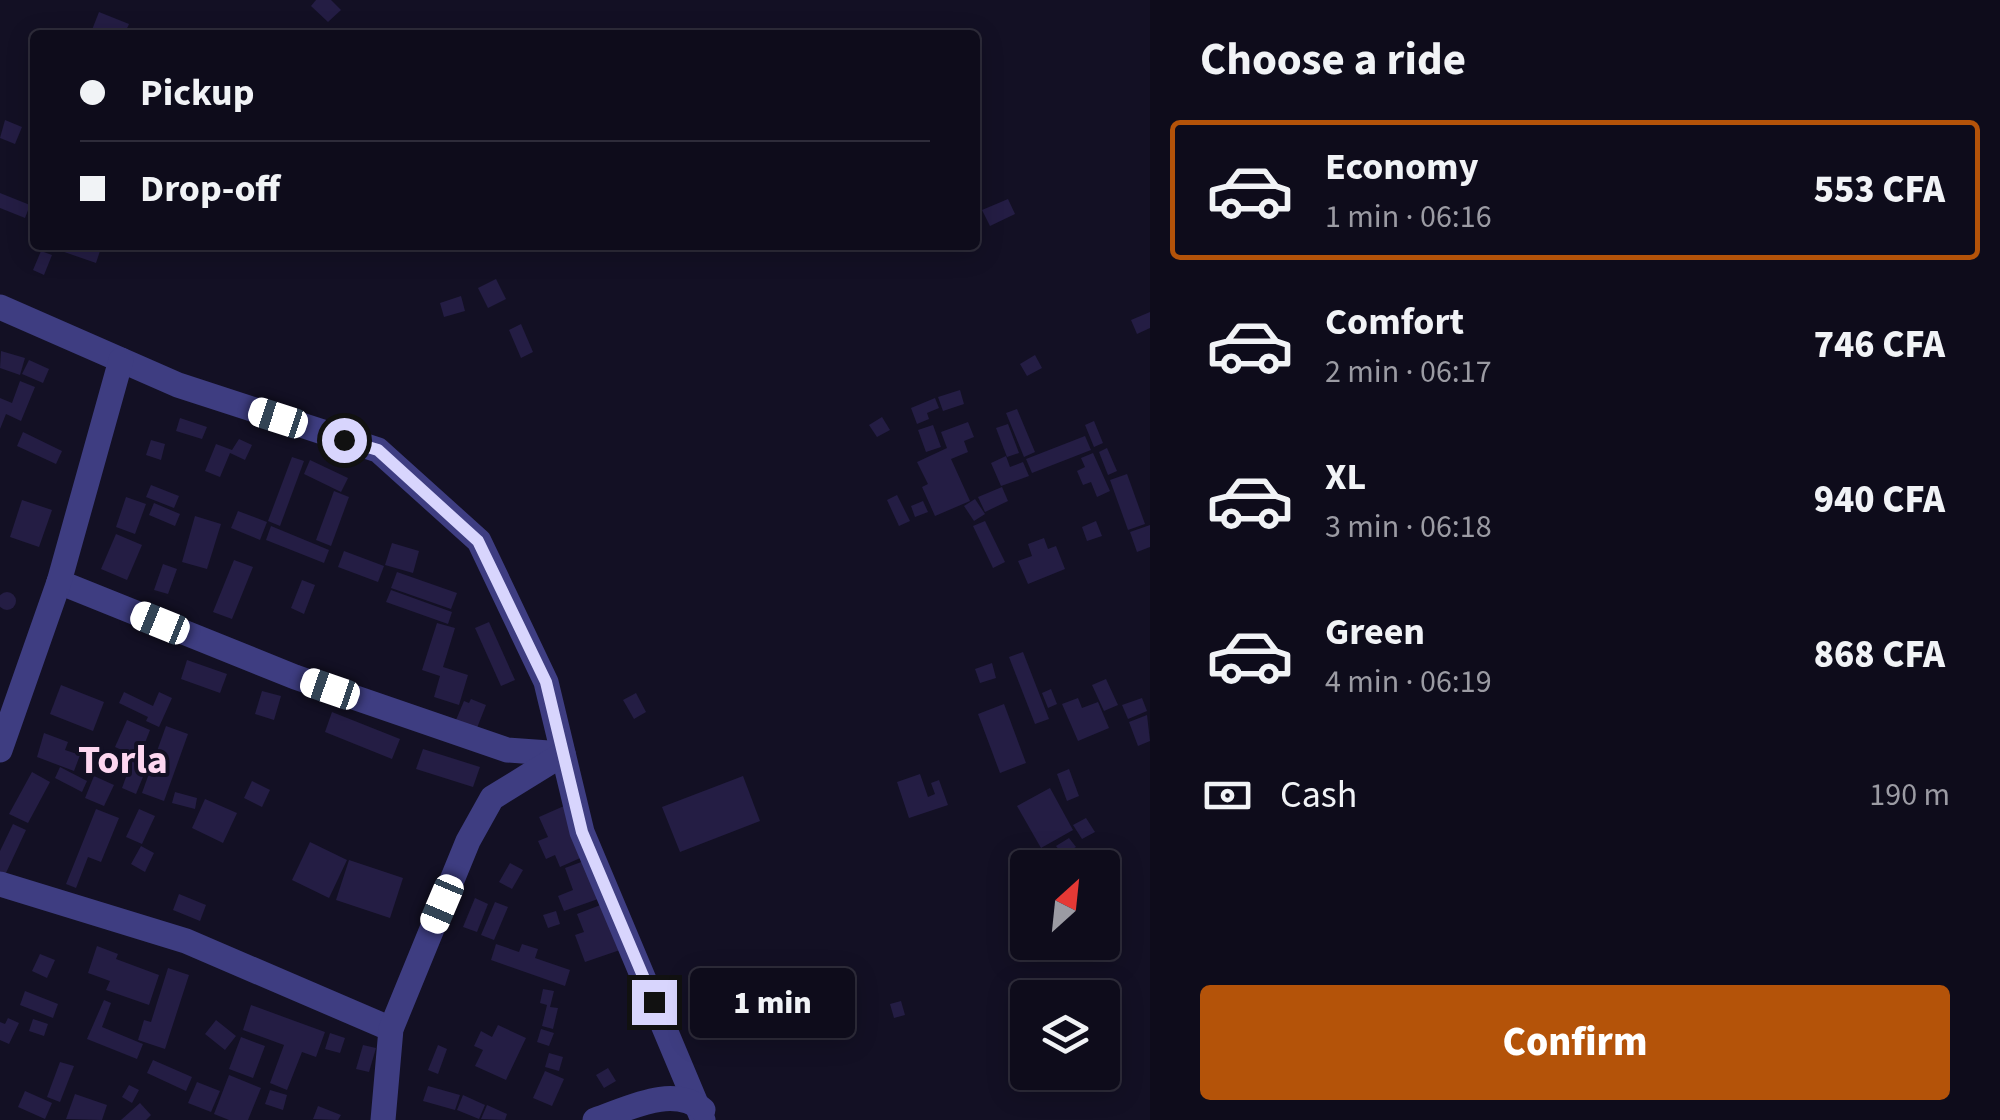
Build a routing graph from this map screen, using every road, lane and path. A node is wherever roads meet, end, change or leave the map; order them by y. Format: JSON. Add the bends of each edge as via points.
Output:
{"nodes":[{"id":1,"x":0,"y":306,"type":"edge"},
{"id":2,"x":120,"y":360,"type":"junction"},
{"id":3,"x":58,"y":582,"type":"junction"},
{"id":4,"x":0,"y":750,"type":"edge"},
{"id":5,"x":563,"y":754,"type":"junction"},
{"id":6,"x":0,"y":884,"type":"edge"},
{"id":7,"x":390,"y":1029,"type":"junction"},
{"id":8,"x":704,"y":1115,"type":"edge"},
{"id":9,"x":383,"y":1120,"type":"edge"},
{"id":10,"x":595,"y":1120,"type":"edge"}],
"edges":[{"from":1,"to":2,"type":"street"},
{"from":2,"to":3,"type":"street"},
{"from":2,"to":5,"type":"street","via":[[378,450],[478,541],[546,682]]},
{"from":3,"to":4,"type":"street"},
{"from":3,"to":5,"type":"street","via":[[294,677],[489,744]]},
{"from":5,"to":7,"type":"street","via":[[492,798]]},
{"from":5,"to":8,"type":"street","via":[[582,832]]},
{"from":6,"to":7,"type":"street","via":[[186,941]]},
{"from":7,"to":9,"type":"street"},
{"from":8,"to":10,"type":"street","via":[[666,1097]]}]}
